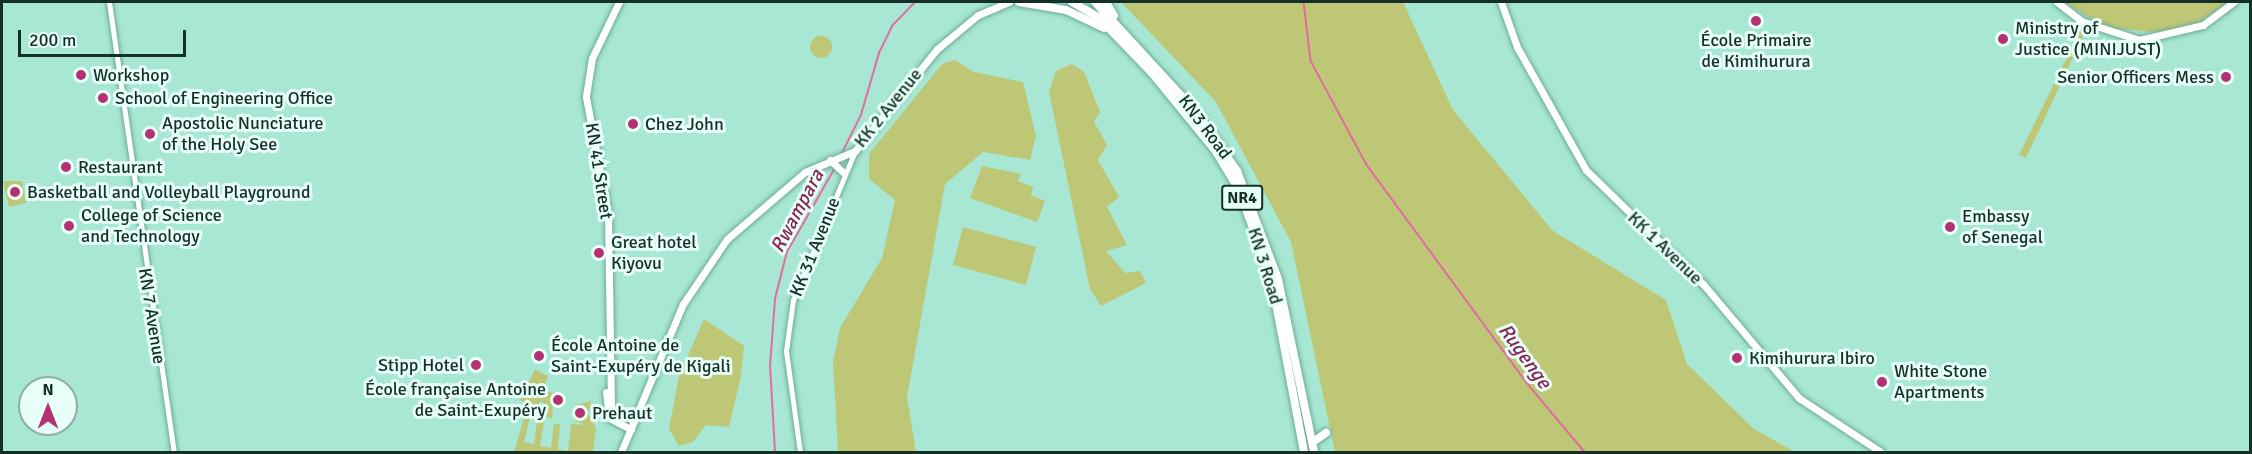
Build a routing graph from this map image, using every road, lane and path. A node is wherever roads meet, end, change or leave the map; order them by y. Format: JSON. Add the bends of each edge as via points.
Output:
{"nodes":[{"id":1,"x":109,"y":2,"type":"edge"},
{"id":2,"x":619,"y":2,"type":"edge"},
{"id":3,"x":1009,"y":2,"type":"edge"},
{"id":4,"x":1019,"y":2,"type":"edge"},
{"id":5,"x":1072,"y":2,"type":"edge"},
{"id":6,"x":1095,"y":2,"type":"edge"},
{"id":7,"x":1106,"y":2,"type":"edge"},
{"id":8,"x":1501,"y":2,"type":"edge"},
{"id":9,"x":2057,"y":2,"type":"edge"},
{"id":10,"x":2234,"y":2,"type":"edge"},
{"id":11,"x":1121,"y":26,"type":"junction"},
{"id":12,"x":1113,"y":32,"type":"junction"},
{"id":13,"x":855,"y":151,"type":"junction"},
{"id":14,"x":830,"y":160,"type":"junction"},
{"id":15,"x":844,"y":173,"type":"junction"},
{"id":16,"x":610,"y":348,"type":"junction"},
{"id":17,"x":634,"y":421,"type":"junction"},
{"id":18,"x":631,"y":429,"type":"junction"},
{"id":19,"x":1326,"y":433,"type":"dead end"},
{"id":20,"x":1313,"y":442,"type":"junction"},
{"id":21,"x":174,"y":453,"type":"edge"},
{"id":22,"x":621,"y":453,"type":"edge"},
{"id":23,"x":800,"y":453,"type":"edge"},
{"id":24,"x":1304,"y":453,"type":"edge"},
{"id":25,"x":1314,"y":453,"type":"edge"},
{"id":26,"x":1881,"y":453,"type":"edge"}],
"edges":[{"from":1,"to":21,"type":"street","name":"KN 7 Avenue"},
{"from":2,"to":16,"type":"main road","name":"KN 41 Street","via":[[592,58],[586,84],[608,215]]},
{"from":3,"to":13,"type":"main road","name":"KK 2 Avenue","via":[[978,15],[937,49]]},
{"from":4,"to":12,"type":"highway","via":[[1066,10]]},
{"from":5,"to":12,"type":"highway","name":"KN 3 Road","number":"NR4"},
{"from":6,"to":11,"type":"highway","name":"KN3 Road","number":"NR4"},
{"from":7,"to":11,"type":"highway"},
{"from":8,"to":26,"type":"main road","name":"KK 1 Avenue","via":[[1517,47],[1584,168],[1703,284],[1799,398]]},
{"from":9,"to":10,"type":"main road","via":[[2081,21],[2139,40],[2203,25]]},
{"from":11,"to":20,"type":"highway","name":"KN3 Road","number":"NR4","via":[[1218,140],[1256,208],[1289,322]]},
{"from":12,"to":24,"type":"highway","name":"KN 3 Road","number":"NR4","via":[[1188,114],[1239,190],[1273,287]]},
{"from":13,"to":14,"type":"main road","name":"KK 2 Avenue"},
{"from":13,"to":15,"type":"street","name":"KK 31 Avenue"},
{"from":14,"to":15,"type":"main road"},
{"from":14,"to":17,"type":"main road","name":"KK 2 Avenue","via":[[805,171],[760,206],[715,254],[683,304]]},
{"from":15,"to":23,"type":"street","name":"KK 31 Avenue","via":[[799,279],[789,321],[787,373]]},
{"from":16,"to":17,"type":"main road","name":"KN 41 Street","via":[[611,408]]},
{"from":16,"to":18,"type":"main road","name":"KN 41 Street","via":[[606,412]]},
{"from":17,"to":18,"type":"main road","name":"KK 2 Avenue"},
{"from":18,"to":22,"type":"main road","name":"KK 2 Avenue"},
{"from":19,"to":20,"type":"highway"},
{"from":20,"to":25,"type":"highway","name":"KN3 Road","number":"NR4"}]}
